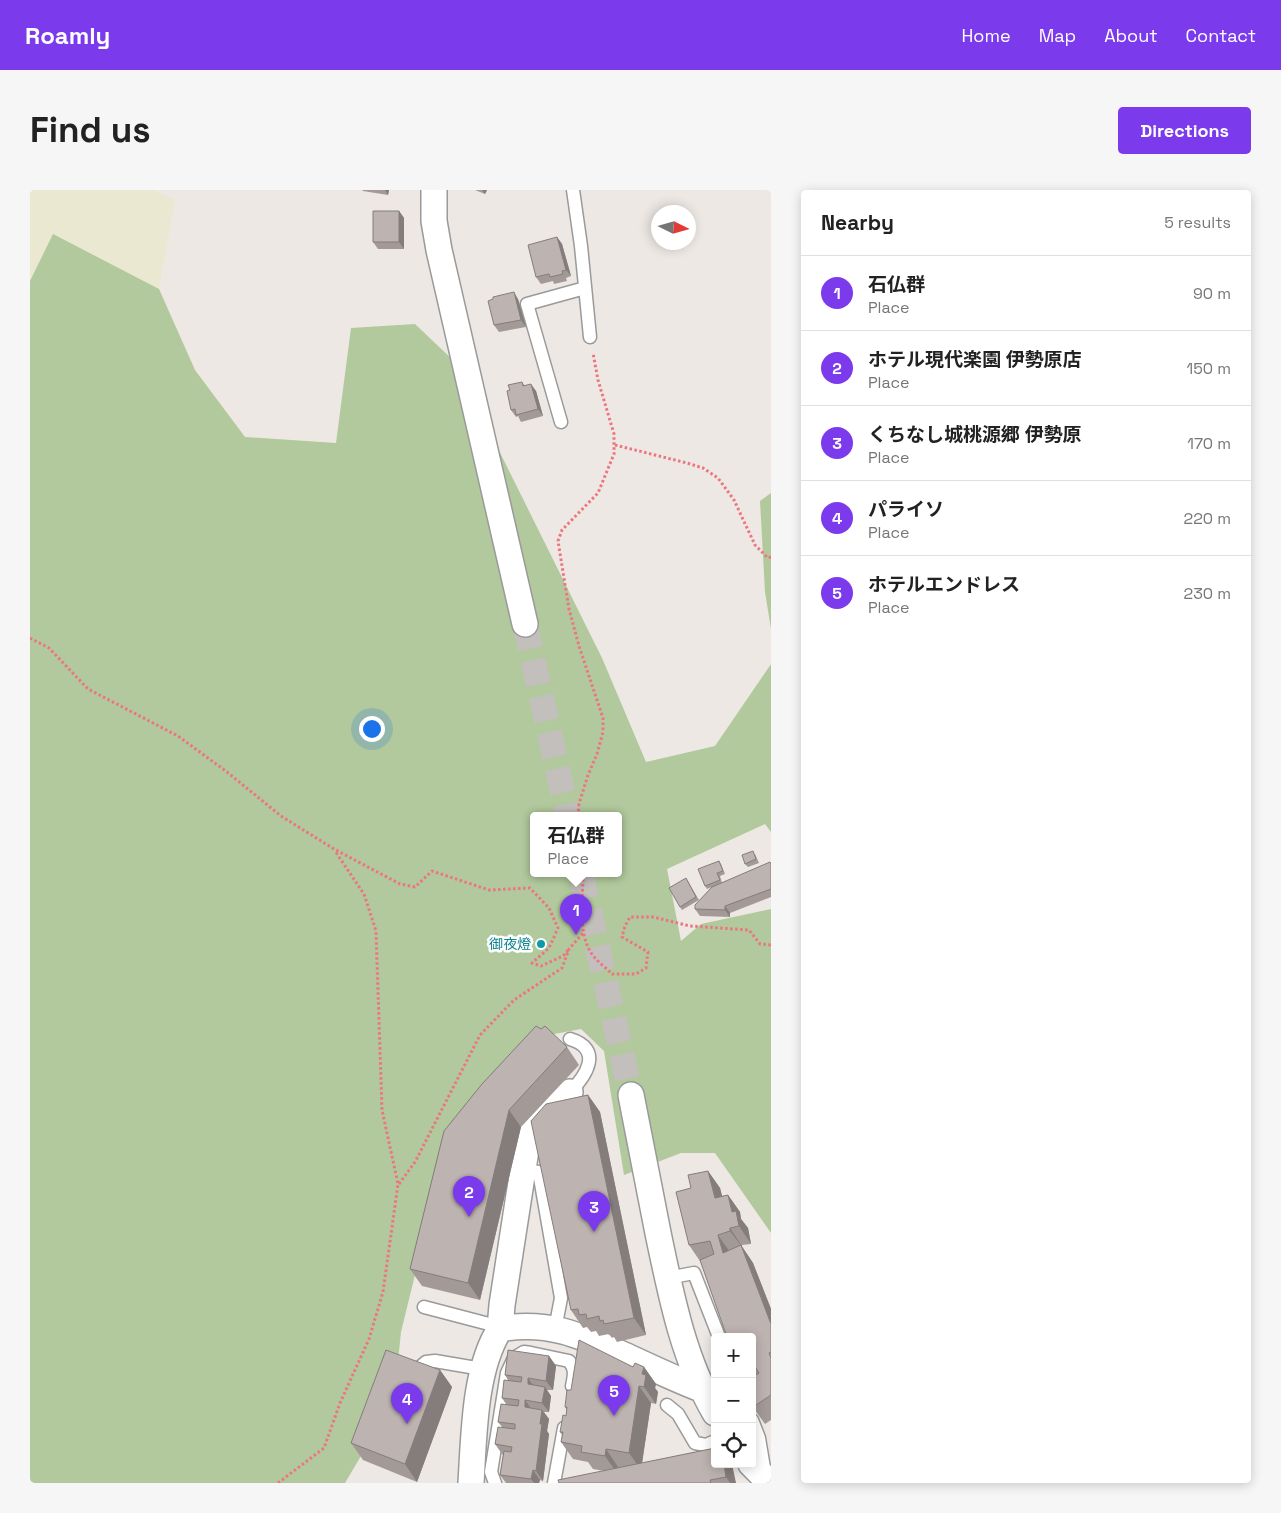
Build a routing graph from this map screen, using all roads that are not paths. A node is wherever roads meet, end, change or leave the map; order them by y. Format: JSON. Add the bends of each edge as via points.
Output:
{"nodes":[{"id":1,"x":434,"y":190,"type":"edge"},
{"id":2,"x":573,"y":190,"type":"edge"},
{"id":3,"x":585,"y":288,"type":"junction"},
{"id":4,"x":590,"y":337,"type":"road end"},
{"id":5,"x":561,"y":422,"type":"dead end"},
{"id":6,"x":525,"y":624,"type":"tunnel mouth"},
{"id":7,"x":570,"y":1039,"type":"dead end"},
{"id":8,"x":570,"y":1092,"type":"joint"},
{"id":9,"x":630,"y":1095,"type":"tunnel mouth"},
{"id":10,"x":522,"y":1170,"type":"junction"},
{"id":11,"x":667,"y":1278,"type":"junction"},
{"id":12,"x":424,"y":1307,"type":"dead end"},
{"id":13,"x":500,"y":1329,"type":"junction"},
{"id":14,"x":555,"y":1329,"type":"junction"},
{"id":15,"x":717,"y":1333,"type":"edge"},
{"id":16,"x":419,"y":1368,"type":"edge"},
{"id":17,"x":482,"y":1369,"type":"junction"},
{"id":18,"x":588,"y":1370,"type":"edge"},
{"id":19,"x":573,"y":1378,"type":"junction"},
{"id":20,"x":701,"y":1389,"type":"junction"},
{"id":21,"x":570,"y":1397,"type":"edge"},
{"id":22,"x":666,"y":1405,"type":"dead end"},
{"id":23,"x":711,"y":1406,"type":"edge"},
{"id":24,"x":566,"y":1415,"type":"edge"},
{"id":25,"x":753,"y":1423,"type":"edge"},
{"id":26,"x":711,"y":1443,"type":"edge"},
{"id":27,"x":762,"y":1475,"type":"edge"},
{"id":28,"x":483,"y":1480,"type":"edge"},
{"id":29,"x":554,"y":1483,"type":"edge"}],
"edges":[{"from":1,"to":6,"type":"street","via":[[434,221],[439,250]]},
{"from":2,"to":3,"type":"lane"},
{"from":3,"to":4,"type":"lane"},
{"from":3,"to":5,"type":"lane","via":[[527,304]]},
{"from":7,"to":8,"type":"lane","via":[[584,1046],[589,1060],[582,1080]]},
{"from":8,"to":10,"type":"street","via":[[528,1137]]},
{"from":9,"to":11,"type":"street"},
{"from":10,"to":13,"type":"street"},
{"from":10,"to":14,"type":"lane","via":[[539,1172],[561,1298]]},
{"from":11,"to":15,"type":"lane","via":[[694,1273]]},
{"from":11,"to":20,"type":"street"},
{"from":12,"to":13,"type":"lane"},
{"from":13,"to":14,"type":"street","via":[[521,1326]]},
{"from":13,"to":17,"type":"street"},
{"from":14,"to":20,"type":"street","via":[[588,1339],[611,1357]]},
{"from":16,"to":17,"type":"lane","via":[[426,1362],[436,1361]]},
{"from":17,"to":28,"type":"street","via":[[475,1434]]},
{"from":18,"to":19,"type":"lane"},
{"from":19,"to":21,"type":"lane"},
{"from":19,"to":28,"type":"lane","via":[[573,1365],[562,1359],[524,1352],[514,1358],[506,1373]]},
{"from":20,"to":23,"type":"street"},
{"from":22,"to":26,"type":"lane","via":[[678,1414],[695,1443]]},
{"from":24,"to":29,"type":"lane"},
{"from":25,"to":27,"type":"lane","via":[[759,1438]]}]}
